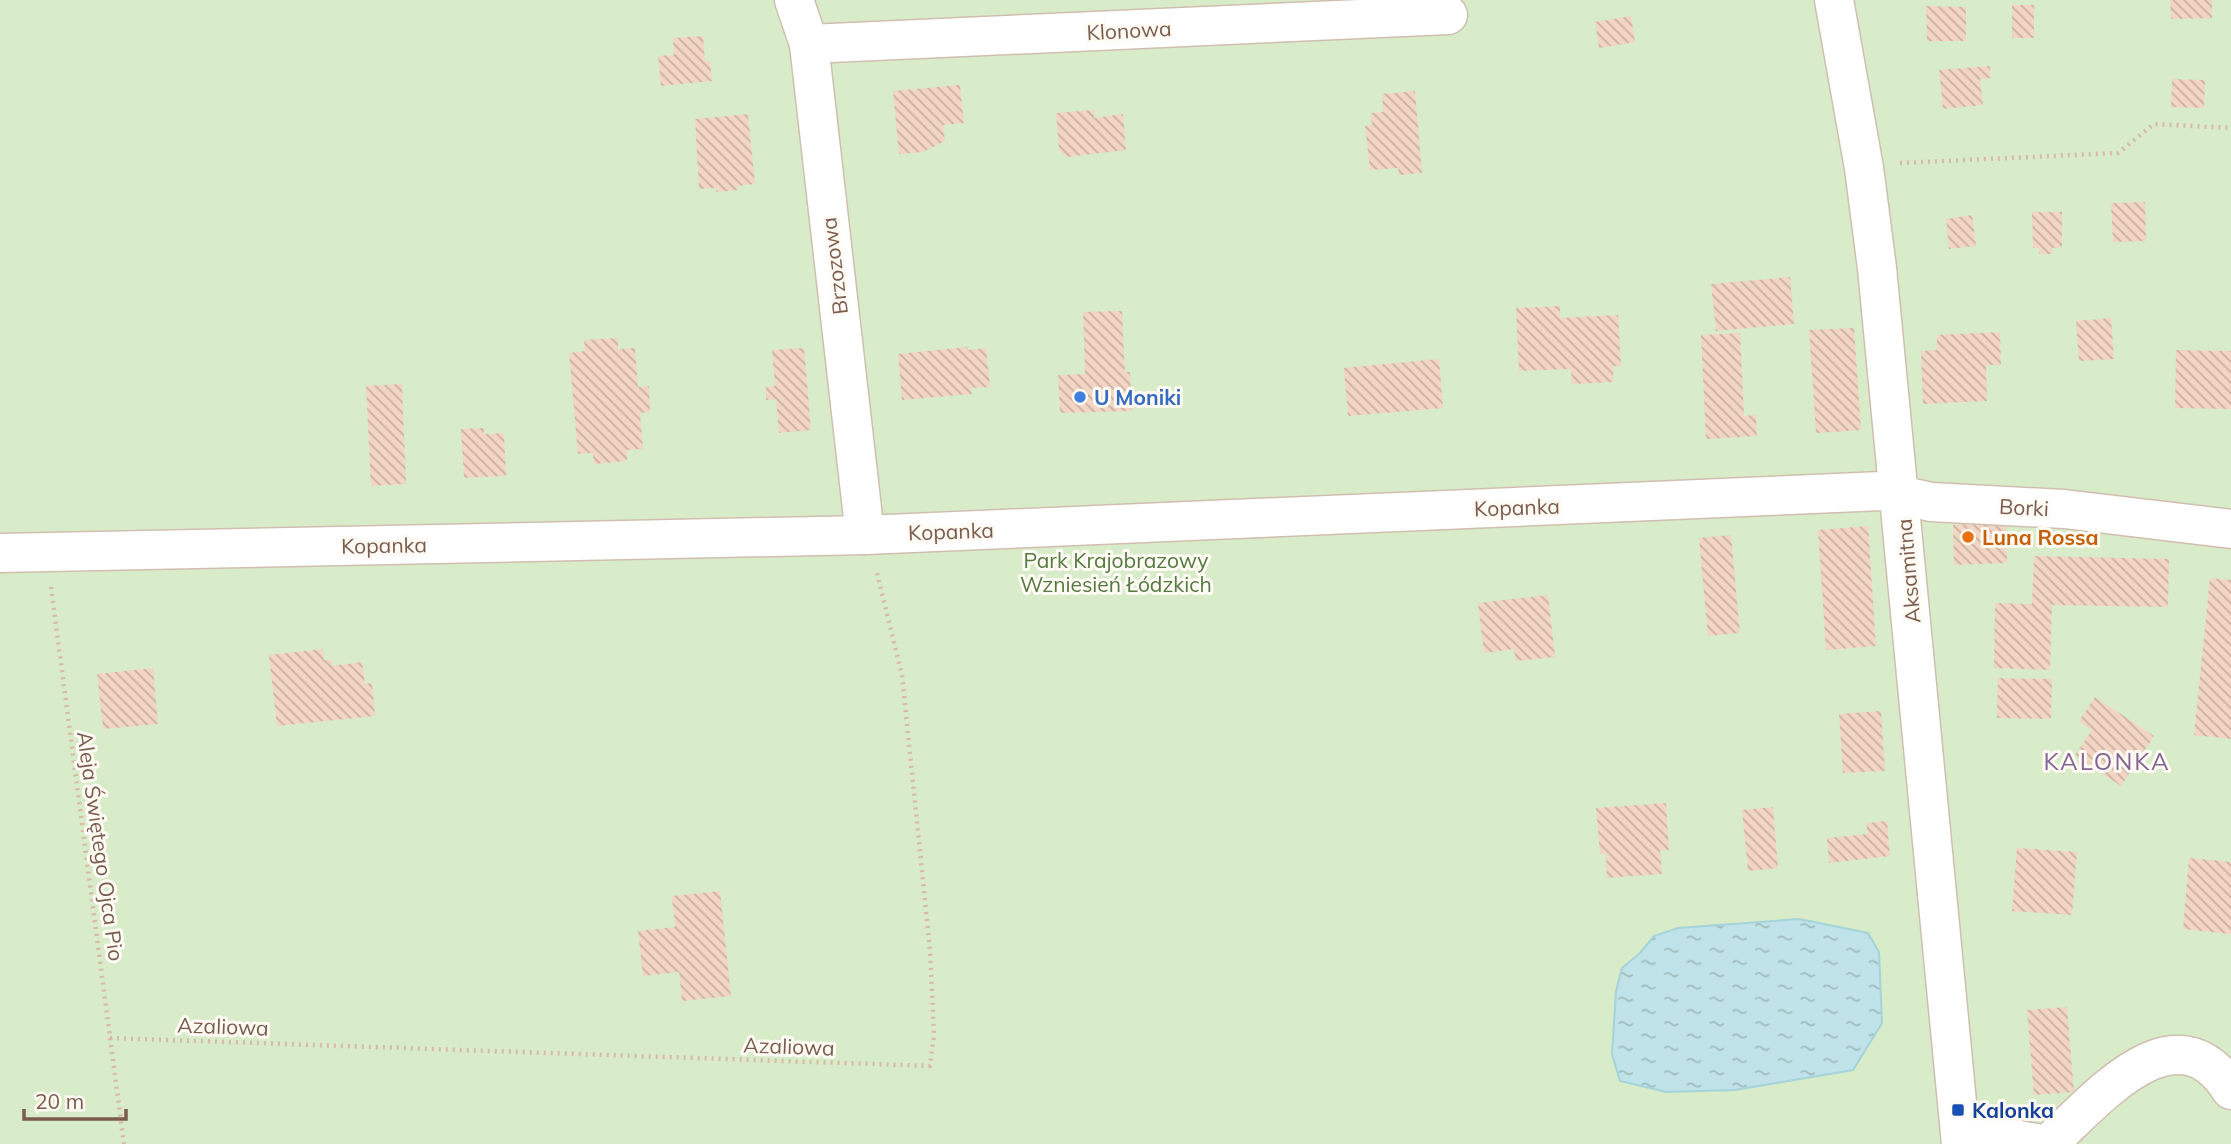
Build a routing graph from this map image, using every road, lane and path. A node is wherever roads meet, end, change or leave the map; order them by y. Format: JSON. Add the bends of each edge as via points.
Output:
{"nodes":[{"id":1,"x":794,"y":0,"type":"edge"},
{"id":2,"x":1834,"y":0,"type":"edge"},
{"id":3,"x":1448,"y":15,"type":"dead end"},
{"id":4,"x":809,"y":44,"type":"junction"},
{"id":5,"x":2231,"y":128,"type":"edge"},
{"id":6,"x":1902,"y":163,"type":"dead end"},
{"id":7,"x":1901,"y":496,"type":"junction"},
{"id":8,"x":2231,"y":529,"type":"edge"},
{"id":9,"x":865,"y":535,"type":"junction"},
{"id":10,"x":0,"y":552,"type":"edge"},
{"id":11,"x":46,"y":552,"type":"junction"},
{"id":12,"x":110,"y":1038,"type":"junction"},
{"id":13,"x":2231,"y":1090,"type":"edge"},
{"id":14,"x":1961,"y":1137,"type":"edge"},
{"id":15,"x":124,"y":1144,"type":"edge"},
{"id":16,"x":2041,"y":1144,"type":"edge"},
{"id":17,"x":2048,"y":1144,"type":"edge"}],
"edges":[{"from":1,"to":4,"type":"street","name":"Brzozowa"},
{"from":2,"to":7,"type":"street","name":"Aksamitna","via":[[1864,168]]},
{"from":3,"to":4,"type":"street","name":"Klonowa"},
{"from":4,"to":9,"type":"street","name":"Brzozowa"},
{"from":5,"to":6,"type":"path","via":[[2154,124],[2118,153]]},
{"from":7,"to":8,"type":"street","name":"Borki"},
{"from":7,"to":9,"type":"street","name":"Kopanka","via":[[1882,491],[1841,492]]},
{"from":7,"to":14,"type":"street","name":"Aksamitna"},
{"from":9,"to":11,"type":"street","name":"Kopanka"},
{"from":9,"to":12,"type":"path","name":"Azaliowa","via":[[902,675],[930,950],[934,1035],[930,1066]]},
{"from":10,"to":11,"type":"street","name":"Kopanka"},
{"from":11,"to":12,"type":"path","name":"Aleja Świętego Ojca Pio"},
{"from":12,"to":15,"type":"path","name":"Aleja Świętego Ojca Pio"},
{"from":13,"to":17,"type":"street","via":[[2213,1067],[2192,1058],[2150,1059],[2129,1071]]},
{"from":14,"to":16,"type":"street"}]}
